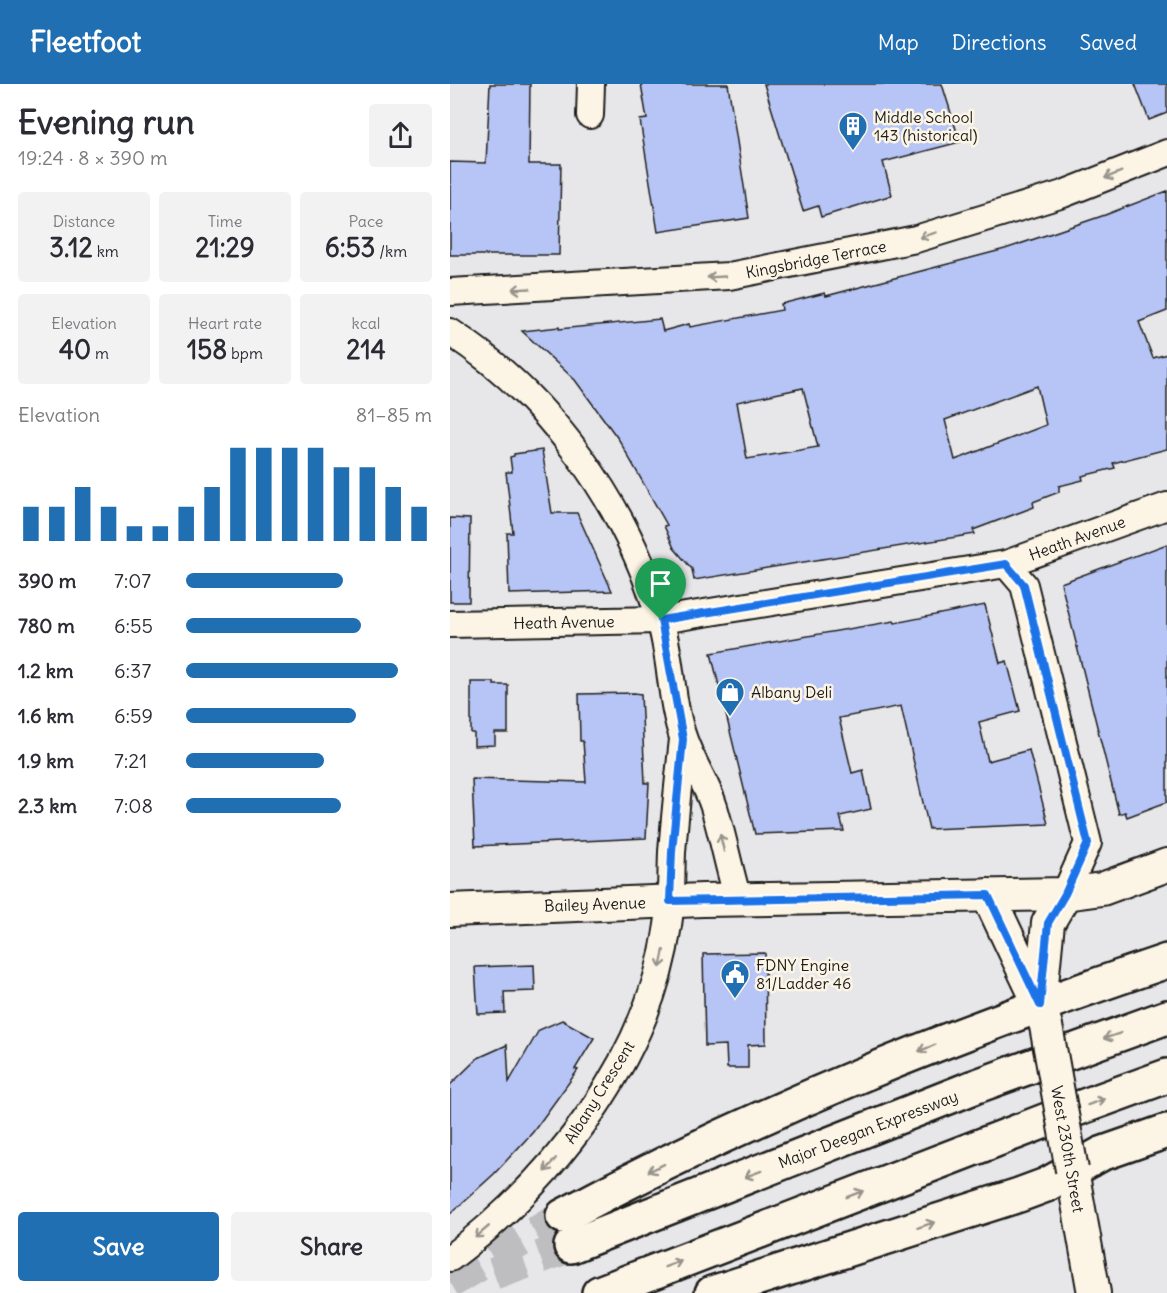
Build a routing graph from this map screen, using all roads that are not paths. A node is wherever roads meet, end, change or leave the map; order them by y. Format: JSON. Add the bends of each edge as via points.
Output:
{"nodes":[{"id":1,"x":591,"y":84,"type":"edge"},
{"id":2,"x":590,"y":116,"type":"dead end"},
{"id":3,"x":1167,"y":153,"type":"edge"},
{"id":4,"x":450,"y":292,"type":"edge"},
{"id":5,"x":450,"y":332,"type":"edge"},
{"id":6,"x":1167,"y":506,"type":"edge"},
{"id":7,"x":1006,"y":564,"type":"junction"},
{"id":8,"x":661,"y":620,"type":"junction"},
{"id":9,"x":450,"y":624,"type":"edge"},
{"id":10,"x":683,"y":739,"type":"junction"},
{"id":11,"x":1167,"y":865,"type":"edge"},
{"id":12,"x":1065,"y":894,"type":"junction"},
{"id":13,"x":988,"y":895,"type":"junction"},
{"id":14,"x":738,"y":899,"type":"junction"},
{"id":15,"x":670,"y":901,"type":"junction"},
{"id":16,"x":450,"y":910,"type":"edge"},
{"id":17,"x":1167,"y":961,"type":"edge"},
{"id":18,"x":1043,"y":1016,"type":"junction"},
{"id":19,"x":1167,"y":1017,"type":"edge"},
{"id":20,"x":1167,"y":1076,"type":"edge"},
{"id":21,"x":1167,"y":1131,"type":"edge"},
{"id":22,"x":1072,"y":1170,"type":"junction"},
{"id":23,"x":450,"y":1258,"type":"edge"},
{"id":24,"x":599,"y":1293,"type":"edge"},
{"id":25,"x":712,"y":1293,"type":"edge"},
{"id":26,"x":1094,"y":1293,"type":"edge"}],
"edges":[{"from":1,"to":2,"type":"street"},
{"from":3,"to":4,"type":"street","name":"Kingsbridge Terrace","one_way":true,"via":[[1063,195],[916,239],[741,274]]},
{"from":5,"to":8,"type":"street","name":"Albany Crescent","via":[[482,352],[550,418],[596,478],[632,546]]},
{"from":6,"to":7,"type":"street","name":"Heath Avenue"},
{"from":7,"to":8,"type":"street","name":"Heath Avenue"},
{"from":7,"to":12,"type":"street","name":"West 230th Street","via":[[1024,585],[1088,843]]},
{"from":8,"to":9,"type":"street","name":"Heath Avenue"},
{"from":8,"to":10,"type":"street","name":"Albany Crescent"},
{"from":14,"to":10,"type":"street","name":"Albany Crescent","one_way":true,"via":[[713,806]]},
{"from":10,"to":15,"type":"street","name":"Albany Crescent"},
{"from":11,"to":12,"type":"main road","name":"Bailey Avenue","via":[[1102,889]]},
{"from":12,"to":13,"type":"main road","name":"Bailey Avenue"},
{"from":12,"to":18,"type":"main road","name":"West 230th Street","via":[[1048,923]]},
{"from":13,"to":14,"type":"main road","name":"Bailey Avenue"},
{"from":13,"to":18,"type":"main road","name":"West 230th Street"},
{"from":14,"to":15,"type":"main road","name":"Bailey Avenue"},
{"from":15,"to":16,"type":"main road","name":"Bailey Avenue"},
{"from":15,"to":23,"type":"street","name":"Albany Crescent","one_way":true,"via":[[665,945],[651,997],[617,1069],[567,1146],[513,1205]]},
{"from":17,"to":18,"type":"highway"},
{"from":18,"to":19,"type":"highway","name":"Major Deegan Expressway","via":[[876,1069],[741,1126],[620,1186],[567,1231]]},
{"from":18,"to":22,"type":"main road","name":"West 230th Street","bridge":true},
{"from":24,"to":20,"type":"highway","one_way":true},
{"from":21,"to":22,"type":"highway","via":[[1112,1149]]},
{"from":25,"to":22,"type":"highway","one_way":true,"via":[[1019,1195]]},
{"from":22,"to":26,"type":"main road","name":"West 230th Street"}]}
